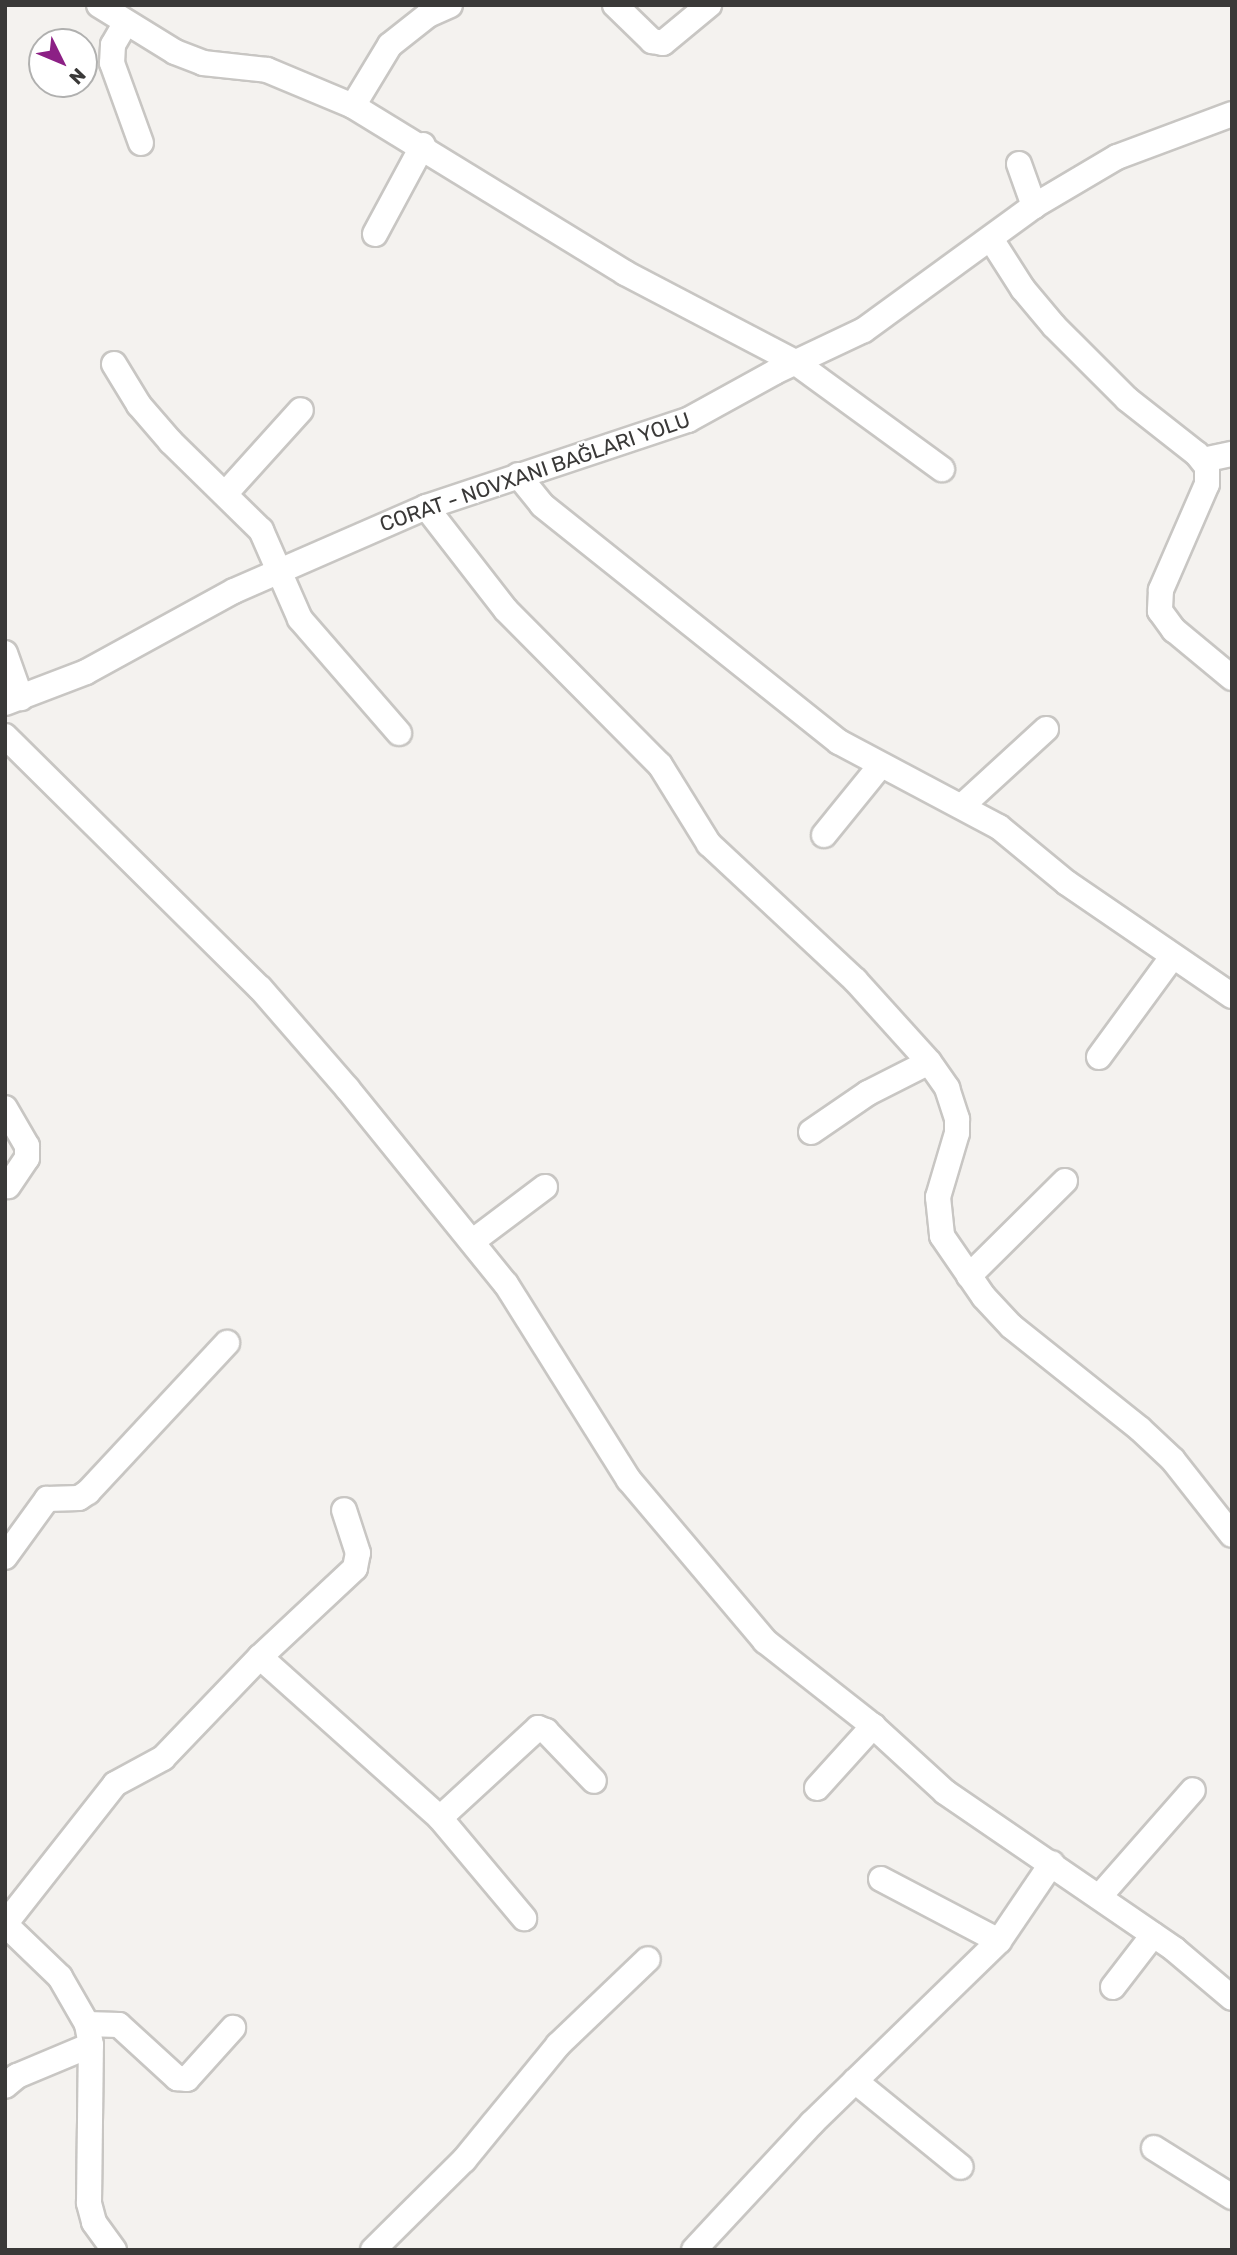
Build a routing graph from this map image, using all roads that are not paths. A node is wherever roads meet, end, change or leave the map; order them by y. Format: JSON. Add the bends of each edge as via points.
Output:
{"nodes":[{"id":1,"x":99,"y":5,"type":"edge"},
{"id":2,"x":450,"y":5,"type":"edge"},
{"id":3,"x":615,"y":5,"type":"edge"},
{"id":4,"x":709,"y":5,"type":"edge"},
{"id":5,"x":125,"y":24,"type":"junction"},
{"id":6,"x":353,"y":106,"type":"junction"},
{"id":7,"x":1232,"y":114,"type":"edge"},
{"id":8,"x":141,"y":143,"type":"dead end"},
{"id":9,"x":423,"y":145,"type":"junction"},
{"id":10,"x":1019,"y":164,"type":"dead end"},
{"id":11,"x":1034,"y":206,"type":"junction"},
{"id":12,"x":375,"y":234,"type":"dead end"},
{"id":13,"x":991,"y":239,"type":"junction"},
{"id":14,"x":795,"y":362,"type":"junction"},
{"id":15,"x":114,"y":364,"type":"dead end"},
{"id":16,"x":301,"y":410,"type":"dead end"},
{"id":17,"x":1232,"y":454,"type":"edge"},
{"id":18,"x":1203,"y":460,"type":"junction"},
{"id":19,"x":942,"y":469,"type":"dead end"},
{"id":20,"x":518,"y":475,"type":"junction"},
{"id":21,"x":225,"y":494,"type":"junction"},
{"id":22,"x":426,"y":507,"type":"junction"},
{"id":23,"x":280,"y":569,"type":"junction"},
{"id":24,"x":5,"y":653,"type":"edge"},
{"id":25,"x":1232,"y":678,"type":"edge"},
{"id":26,"x":13,"y":701,"type":"edge"},
{"id":27,"x":1046,"y":729,"type":"dead end"},
{"id":28,"x":399,"y":733,"type":"dead end"},
{"id":29,"x":5,"y":736,"type":"edge"},
{"id":30,"x":880,"y":766,"type":"junction"},
{"id":31,"x":962,"y":806,"type":"junction"},
{"id":32,"x":824,"y":835,"type":"dead end"},
{"id":33,"x":1174,"y":956,"type":"junction"},
{"id":34,"x":1232,"y":996,"type":"edge"},
{"id":35,"x":1099,"y":1057,"type":"dead end"},
{"id":36,"x":929,"y":1062,"type":"junction"},
{"id":37,"x":5,"y":1108,"type":"edge"},
{"id":38,"x":811,"y":1132,"type":"dead end"},
{"id":39,"x":1065,"y":1181,"type":"dead end"},
{"id":40,"x":8,"y":1186,"type":"dead end"},
{"id":41,"x":545,"y":1187,"type":"dead end"},
{"id":42,"x":473,"y":1241,"type":"junction"},
{"id":43,"x":969,"y":1276,"type":"junction"},
{"id":44,"x":227,"y":1343,"type":"dead end"},
{"id":45,"x":344,"y":1510,"type":"dead end"},
{"id":46,"x":1232,"y":1535,"type":"edge"},
{"id":47,"x":5,"y":1557,"type":"edge"},
{"id":48,"x":260,"y":1657,"type":"junction"},
{"id":49,"x":873,"y":1726,"type":"junction"},
{"id":50,"x":594,"y":1781,"type":"dead end"},
{"id":51,"x":817,"y":1788,"type":"dead end"},
{"id":52,"x":1193,"y":1790,"type":"dead end"},
{"id":53,"x":440,"y":1818,"type":"junction"},
{"id":54,"x":1052,"y":1863,"type":"junction"},
{"id":55,"x":881,"y":1879,"type":"dead end"},
{"id":56,"x":1099,"y":1897,"type":"junction"},
{"id":57,"x":524,"y":1918,"type":"dead end"},
{"id":58,"x":5,"y":1924,"type":"edge"},
{"id":59,"x":1153,"y":1935,"type":"junction"},
{"id":60,"x":999,"y":1941,"type":"junction"},
{"id":61,"x":648,"y":1959,"type":"dead end"},
{"id":62,"x":1113,"y":1987,"type":"dead end"},
{"id":63,"x":1232,"y":1998,"type":"edge"},
{"id":64,"x":233,"y":2028,"type":"dead end"},
{"id":65,"x":89,"y":2035,"type":"junction"},
{"id":66,"x":855,"y":2081,"type":"junction"},
{"id":67,"x":5,"y":2086,"type":"edge"},
{"id":68,"x":1154,"y":2148,"type":"dead end"},
{"id":69,"x":961,"y":2167,"type":"dead end"},
{"id":70,"x":1232,"y":2197,"type":"edge"},
{"id":71,"x":114,"y":2250,"type":"edge"},
{"id":72,"x":373,"y":2250,"type":"edge"},
{"id":73,"x":694,"y":2250,"type":"edge"}],
"edges":[{"from":1,"to":5,"type":"street"},
{"from":2,"to":6,"type":"street","via":[[428,15],[390,46]]},
{"from":3,"to":4,"type":"street","via":[[652,41],[663,43]]},
{"from":5,"to":6,"type":"street","via":[[203,63],[267,70]]},
{"from":5,"to":8,"type":"street","via":[[113,45],[112,63]]},
{"from":6,"to":9,"type":"street"},
{"from":7,"to":11,"type":"street","via":[[1117,157]]},
{"from":9,"to":12,"type":"street"},
{"from":9,"to":14,"type":"street","via":[[625,273]]},
{"from":10,"to":11,"type":"street"},
{"from":11,"to":13,"type":"street"},
{"from":13,"to":14,"type":"street","via":[[864,330]]},
{"from":13,"to":18,"type":"street","via":[[1054,326],[1127,398]]},
{"from":14,"to":19,"type":"street"},
{"from":14,"to":20,"type":"street","via":[[666,429]]},
{"from":15,"to":21,"type":"street","via":[[147,414]]},
{"from":16,"to":21,"type":"street"},
{"from":17,"to":18,"type":"street"},
{"from":18,"to":25,"type":"street","via":[[1207,484],[1161,590],[1160,611],[1174,630]]},
{"from":20,"to":22,"type":"street"},
{"from":20,"to":30,"type":"street","via":[[528,492],[552,514],[839,742]]},
{"from":21,"to":23,"type":"street","via":[[261,530]]},
{"from":22,"to":23,"type":"street"},
{"from":22,"to":36,"type":"street","via":[[506,610],[660,765],[709,844],[855,980]]},
{"from":23,"to":26,"type":"street","via":[[121,656]]},
{"from":23,"to":28,"type":"street","via":[[287,597],[300,620]]},
{"from":24,"to":26,"type":"street"},
{"from":27,"to":31,"type":"street"},
{"from":29,"to":42,"type":"street","via":[[260,988]]},
{"from":30,"to":31,"type":"street"},
{"from":30,"to":32,"type":"street"},
{"from":31,"to":33,"type":"street","via":[[1034,852],[1067,883]]},
{"from":33,"to":34,"type":"street"},
{"from":33,"to":35,"type":"street"},
{"from":36,"to":38,"type":"street","via":[[868,1093]]},
{"from":36,"to":43,"type":"street","via":[[947,1088],[957,1119],[937,1216],[942,1236]]},
{"from":37,"to":40,"type":"street","via":[[27,1146],[27,1158]]},
{"from":39,"to":43,"type":"street"},
{"from":41,"to":42,"type":"street"},
{"from":42,"to":49,"type":"street","via":[[506,1284],[629,1480],[731,1605],[765,1641]]},
{"from":43,"to":46,"type":"street","via":[[1011,1326],[1172,1460]]},
{"from":44,"to":47,"type":"street","via":[[88,1492],[79,1498],[47,1499]]},
{"from":45,"to":48,"type":"street","via":[[358,1553],[355,1568]]},
{"from":48,"to":53,"type":"street"},
{"from":48,"to":58,"type":"street","via":[[163,1758],[115,1784]]},
{"from":49,"to":51,"type":"street"},
{"from":49,"to":54,"type":"street","via":[[945,1792]]},
{"from":50,"to":53,"type":"street","via":[[538,1728]]},
{"from":52,"to":56,"type":"street"},
{"from":53,"to":57,"type":"street"},
{"from":54,"to":56,"type":"street"},
{"from":54,"to":60,"type":"street"},
{"from":55,"to":60,"type":"street"},
{"from":56,"to":59,"type":"street"},
{"from":58,"to":65,"type":"street","via":[[60,1977]]},
{"from":59,"to":62,"type":"street"},
{"from":59,"to":63,"type":"street"},
{"from":60,"to":66,"type":"street"},
{"from":61,"to":72,"type":"street","via":[[558,2045],[464,2160]]},
{"from":64,"to":65,"type":"street","via":[[187,2079],[177,2078],[119,2025]]},
{"from":65,"to":67,"type":"street"},
{"from":65,"to":71,"type":"street","via":[[89,2203],[93,2222]]},
{"from":66,"to":69,"type":"street"},
{"from":66,"to":73,"type":"street"},
{"from":68,"to":70,"type":"street"}]}
